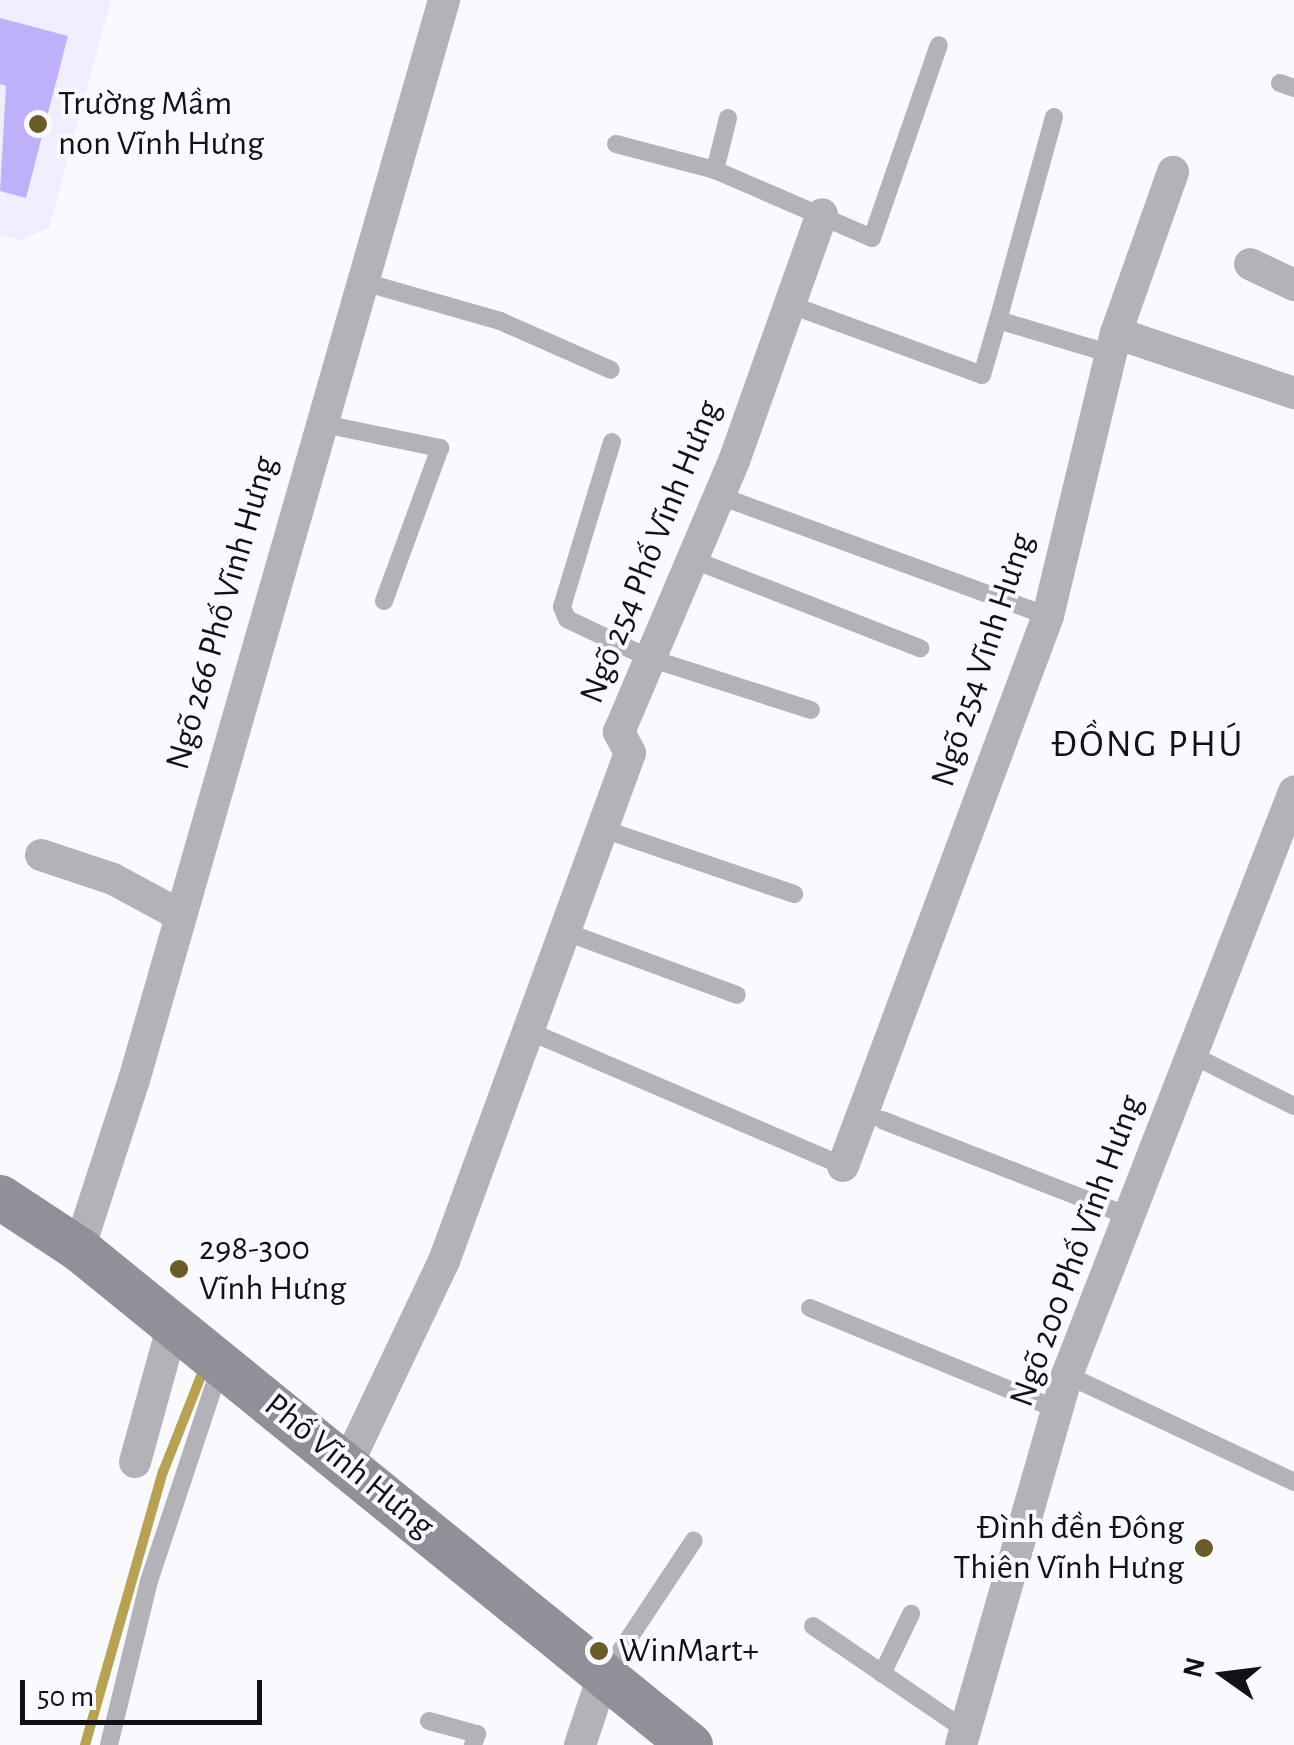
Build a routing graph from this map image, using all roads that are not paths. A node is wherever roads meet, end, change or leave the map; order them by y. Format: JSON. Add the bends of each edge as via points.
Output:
{"nodes":[{"id":1,"x":444,"y":0,"type":"edge"},
{"id":2,"x":940,"y":45,"type":"dead end"},
{"id":3,"x":1054,"y":117,"type":"dead end"},
{"id":4,"x":728,"y":118,"type":"dead end"},
{"id":5,"x":616,"y":144,"type":"dead end"},
{"id":6,"x":715,"y":170,"type":"junction"},
{"id":7,"x":1173,"y":172,"type":"dead end"},
{"id":8,"x":822,"y":214,"type":"junction"},
{"id":9,"x":1250,"y":264,"type":"dead end"},
{"id":10,"x":360,"y":282,"type":"junction"},
{"id":11,"x":1294,"y":285,"type":"edge"},
{"id":12,"x":791,"y":305,"type":"junction"},
{"id":13,"x":998,"y":320,"type":"junction"},
{"id":14,"x":1114,"y":344,"type":"junction"},
{"id":15,"x":611,"y":370,"type":"dead end"},
{"id":16,"x":1294,"y":393,"type":"edge"},
{"id":17,"x":318,"y":423,"type":"junction"},
{"id":18,"x":612,"y":442,"type":"dead end"},
{"id":19,"x":720,"y":496,"type":"junction"},
{"id":20,"x":694,"y":560,"type":"junction"},
{"id":21,"x":384,"y":602,"type":"dead end"},
{"id":22,"x":1048,"y":616,"type":"junction"},
{"id":23,"x":920,"y":648,"type":"dead end"},
{"id":24,"x":648,"y":658,"type":"junction"},
{"id":25,"x":811,"y":710,"type":"dead end"},
{"id":26,"x":1294,"y":792,"type":"edge"},
{"id":27,"x":602,"y":830,"type":"junction"},
{"id":28,"x":41,"y":855,"type":"dead end"},
{"id":29,"x":794,"y":894,"type":"dead end"},
{"id":30,"x":178,"y":914,"type":"junction"},
{"id":31,"x":566,"y":932,"type":"junction"},
{"id":32,"x":737,"y":994,"type":"dead end"},
{"id":33,"x":524,"y":1028,"type":"junction"},
{"id":34,"x":1192,"y":1055,"type":"junction"},
{"id":35,"x":1294,"y":1106,"type":"edge"},
{"id":36,"x":882,"y":1120,"type":"dead end"},
{"id":37,"x":843,"y":1166,"type":"joint"},
{"id":38,"x":0,"y":1198,"type":"edge"},
{"id":39,"x":1126,"y":1215,"type":"junction"},
{"id":40,"x":79,"y":1249,"type":"junction"},
{"id":41,"x":810,"y":1308,"type":"dead end"},
{"id":42,"x":173,"y":1324,"type":"junction"},
{"id":43,"x":222,"y":1362,"type":"junction"},
{"id":44,"x":1067,"y":1375,"type":"junction"},
{"id":45,"x":1059,"y":1410,"type":"junction"},
{"id":46,"x":135,"y":1462,"type":"dead end"},
{"id":47,"x":348,"y":1463,"type":"junction"},
{"id":48,"x":1294,"y":1482,"type":"edge"},
{"id":49,"x":694,"y":1540,"type":"dead end"},
{"id":50,"x":911,"y":1614,"type":"dead end"},
{"id":51,"x":813,"y":1626,"type":"dead end"},
{"id":52,"x":882,"y":1674,"type":"junction"},
{"id":53,"x":603,"y":1676,"type":"junction"},
{"id":54,"x":429,"y":1722,"type":"dead end"},
{"id":55,"x":964,"y":1738,"type":"edge"},
{"id":56,"x":108,"y":1745,"type":"edge"},
{"id":57,"x":473,"y":1745,"type":"edge"},
{"id":58,"x":580,"y":1745,"type":"edge"},
{"id":59,"x":690,"y":1745,"type":"edge"}],
"edges":[{"from":1,"to":10,"type":"street","name":"Ngõ 266 Phố Vĩnh Hưng"},
{"from":2,"to":8,"type":"lane","via":[[872,238]]},
{"from":3,"to":13,"type":"lane"},
{"from":4,"to":6,"type":"lane"},
{"from":5,"to":6,"type":"lane"},
{"from":6,"to":8,"type":"lane"},
{"from":7,"to":14,"type":"street","name":"Ngõ 254 Vĩnh Hưng"},
{"from":8,"to":12,"type":"street","name":"Ngõ 254 Phố Vĩnh Hưng"},
{"from":9,"to":11,"type":"street"},
{"from":10,"to":15,"type":"lane","via":[[500,322]]},
{"from":10,"to":17,"type":"street","name":"Ngõ 266 Phố Vĩnh Hưng"},
{"from":12,"to":13,"type":"lane","via":[[982,375]]},
{"from":12,"to":19,"type":"street","name":"Ngõ 254 Phố Vĩnh Hưng"},
{"from":13,"to":14,"type":"lane"},
{"from":14,"to":16,"type":"street"},
{"from":14,"to":22,"type":"street","name":"Ngõ 254 Vĩnh Hưng"},
{"from":17,"to":21,"type":"lane","via":[[440,448]]},
{"from":17,"to":30,"type":"street","name":"Ngõ 266 Phố Vĩnh Hưng"},
{"from":18,"to":24,"type":"lane","via":[[562,607],[589,633]]},
{"from":19,"to":20,"type":"street","name":"Ngõ 254 Phố Vĩnh Hưng"},
{"from":19,"to":22,"type":"lane"},
{"from":20,"to":23,"type":"lane"},
{"from":20,"to":24,"type":"street","name":"Ngõ 254 Phố Vĩnh Hưng"},
{"from":22,"to":37,"type":"street","name":"Ngõ 254 Vĩnh Hưng"},
{"from":24,"to":25,"type":"lane"},
{"from":24,"to":27,"type":"street","name":"Ngõ 254 Phố Vĩnh Hưng","via":[[619,732],[630,754]]},
{"from":26,"to":34,"type":"street","name":"Ngõ 200 Phố Vĩnh Hưng"},
{"from":27,"to":29,"type":"lane"},
{"from":27,"to":31,"type":"street","name":"Ngõ 254 Phố Vĩnh Hưng"},
{"from":28,"to":30,"type":"street","via":[[113,879]]},
{"from":30,"to":40,"type":"street","name":"Ngõ 266 Phố Vĩnh Hưng"},
{"from":31,"to":32,"type":"lane"},
{"from":31,"to":33,"type":"street","name":"Ngõ 254 Phố Vĩnh Hưng"},
{"from":33,"to":37,"type":"lane"},
{"from":33,"to":47,"type":"street","name":"Ngõ 254 Phố Vĩnh Hưng","via":[[444,1261]]},
{"from":34,"to":35,"type":"lane"},
{"from":34,"to":39,"type":"street","name":"Ngõ 200 Phố Vĩnh Hưng"},
{"from":36,"to":39,"type":"lane"},
{"from":38,"to":40,"type":"main road","name":"Phố Vĩnh Hưng"},
{"from":39,"to":44,"type":"street","name":"Ngõ 200 Phố Vĩnh Hưng"},
{"from":40,"to":42,"type":"main road","name":"Phố Vĩnh Hưng"},
{"from":41,"to":45,"type":"lane"},
{"from":42,"to":43,"type":"main road","name":"Phố Vĩnh Hưng"},
{"from":42,"to":46,"type":"street"},
{"from":43,"to":47,"type":"main road","name":"Phố Vĩnh Hưng"},
{"from":43,"to":56,"type":"lane","via":[[149,1580]]},
{"from":44,"to":45,"type":"street","name":"Ngõ 200 Phố Vĩnh Hưng"},
{"from":44,"to":48,"type":"lane"},
{"from":45,"to":55,"type":"street","name":"Ngõ 200 Phố Vĩnh Hưng"},
{"from":47,"to":53,"type":"main road","name":"Phố Vĩnh Hưng"},
{"from":49,"to":53,"type":"lane"},
{"from":50,"to":52,"type":"lane"},
{"from":51,"to":52,"type":"lane"},
{"from":52,"to":55,"type":"lane"},
{"from":53,"to":58,"type":"street"},
{"from":53,"to":59,"type":"main road","name":"Phố Vĩnh Hưng"},
{"from":54,"to":57,"type":"lane","via":[[477,1734]]}]}
